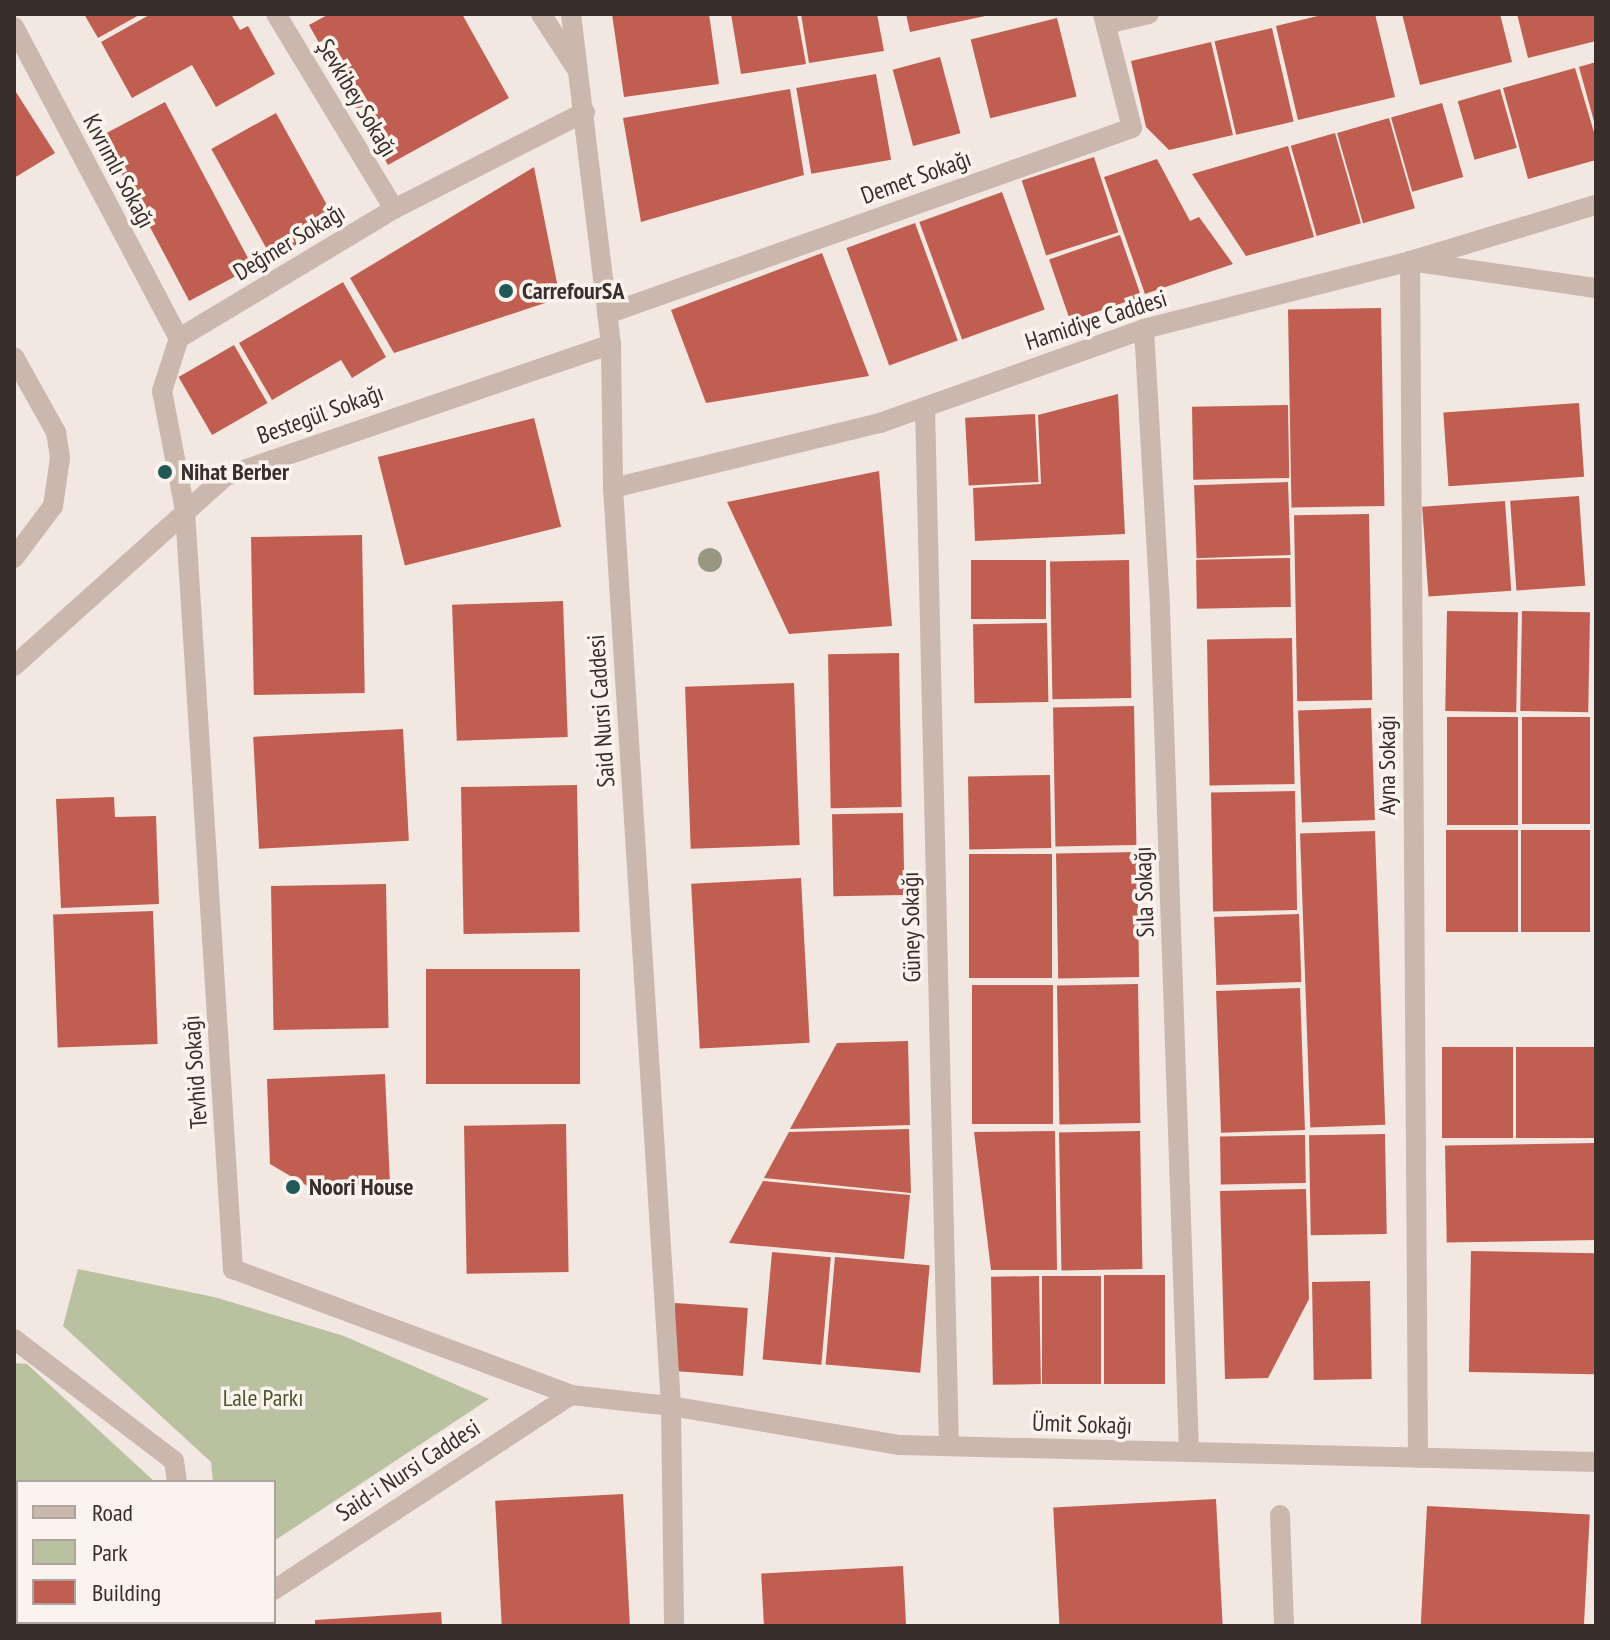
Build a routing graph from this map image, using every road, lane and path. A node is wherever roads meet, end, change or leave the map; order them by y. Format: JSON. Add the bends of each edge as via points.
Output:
{"nodes":[{"id":1,"x":276,"y":14,"type":"edge"},
{"id":2,"x":541,"y":14,"type":"edge"},
{"id":3,"x":571,"y":14,"type":"edge"},
{"id":4,"x":1149,"y":14,"type":"edge"},
{"id":5,"x":1104,"y":19,"type":"edge"},
{"id":6,"x":14,"y":27,"type":"edge"},
{"id":7,"x":581,"y":75,"type":"junction"},
{"id":8,"x":585,"y":112,"type":"junction"},
{"id":9,"x":1596,"y":205,"type":"edge"},
{"id":10,"x":394,"y":209,"type":"junction"},
{"id":11,"x":1410,"y":261,"type":"junction"},
{"id":12,"x":1596,"y":288,"type":"edge"},
{"id":13,"x":607,"y":314,"type":"junction"},
{"id":14,"x":1144,"y":329,"type":"junction"},
{"id":15,"x":179,"y":338,"type":"junction"},
{"id":16,"x":611,"y":344,"type":"junction"},
{"id":17,"x":14,"y":357,"type":"edge"},
{"id":18,"x":925,"y":407,"type":"junction"},
{"id":19,"x":613,"y":488,"type":"junction"},
{"id":20,"x":185,"y":511,"type":"junction"},
{"id":21,"x":14,"y":558,"type":"edge"},
{"id":22,"x":14,"y":666,"type":"edge"},
{"id":23,"x":14,"y":1339,"type":"edge"},
{"id":24,"x":571,"y":1395,"type":"junction"},
{"id":25,"x":671,"y":1406,"type":"junction"},
{"id":26,"x":949,"y":1446,"type":"junction"},
{"id":27,"x":1189,"y":1452,"type":"junction"},
{"id":28,"x":1418,"y":1458,"type":"junction"},
{"id":29,"x":1596,"y":1462,"type":"edge"},
{"id":30,"x":177,"y":1480,"type":"edge"},
{"id":31,"x":1280,"y":1515,"type":"dead end"},
{"id":32,"x":276,"y":1589,"type":"edge"},
{"id":33,"x":674,"y":1626,"type":"edge"},
{"id":34,"x":1284,"y":1626,"type":"edge"}],
"edges":[{"from":1,"to":10,"type":"street","name":"Şevkibey Sokağı"},
{"from":2,"to":7,"type":"street"},
{"from":3,"to":7,"type":"street","name":"Said Nursi Caddesi"},
{"from":4,"to":5,"type":"street"},
{"from":5,"to":13,"type":"street","name":"Demet Sokağı","via":[[1132,128]]},
{"from":6,"to":15,"type":"street","name":"Kıvrımlı Sokağı"},
{"from":7,"to":8,"type":"street","name":"Said Nursi Caddesi"},
{"from":8,"to":10,"type":"street","name":"Değmer Sokağı"},
{"from":8,"to":13,"type":"street","name":"Said Nursi Caddesi"},
{"from":9,"to":11,"type":"street","name":"Hamidiye Caddesi"},
{"from":10,"to":15,"type":"street","name":"Değmer Sokağı"},
{"from":11,"to":12,"type":"street"},
{"from":11,"to":14,"type":"street","name":"Hamidiye Caddesi"},
{"from":11,"to":28,"type":"street","name":"Ayna Sokağı"},
{"from":13,"to":16,"type":"street","name":"Said Nursi Caddesi"},
{"from":14,"to":18,"type":"street","name":"Hamidiye Caddesi"},
{"from":14,"to":27,"type":"street","name":"Sıla Sokağı","via":[[1160,609]]},
{"from":15,"to":20,"type":"street","via":[[162,391]]},
{"from":16,"to":19,"type":"street","name":"Said Nursi Caddesi"},
{"from":16,"to":20,"type":"street","name":"Bestegül Sokağı","via":[[226,476]]},
{"from":17,"to":21,"type":"street","via":[[56,432],[60,458],[53,506]]},
{"from":18,"to":19,"type":"street","name":"Hamidiye Caddesi","via":[[880,423]]},
{"from":18,"to":26,"type":"street","name":"Güney Sokağı"},
{"from":19,"to":25,"type":"street","name":"Said Nursi Caddesi"},
{"from":20,"to":22,"type":"street","name":"Bestegül Sokağı"},
{"from":20,"to":24,"type":"street","name":"Tevhid Sokağı","via":[[233,1269]]},
{"from":23,"to":30,"type":"street","via":[[174,1461]]},
{"from":24,"to":25,"type":"street","name":"Ümit Sokağı"},
{"from":24,"to":32,"type":"street","name":"Said-i Nursi Caddesi"},
{"from":25,"to":26,"type":"street","name":"Ümit Sokağı","via":[[900,1445]]},
{"from":25,"to":33,"type":"street","name":"Said Nursi Caddesi"},
{"from":26,"to":27,"type":"street","name":"Ümit Sokağı"},
{"from":27,"to":28,"type":"street","name":"Ümit Sokağı"},
{"from":28,"to":29,"type":"street","name":"Ümit Sokağı"},
{"from":31,"to":34,"type":"street"}]}
